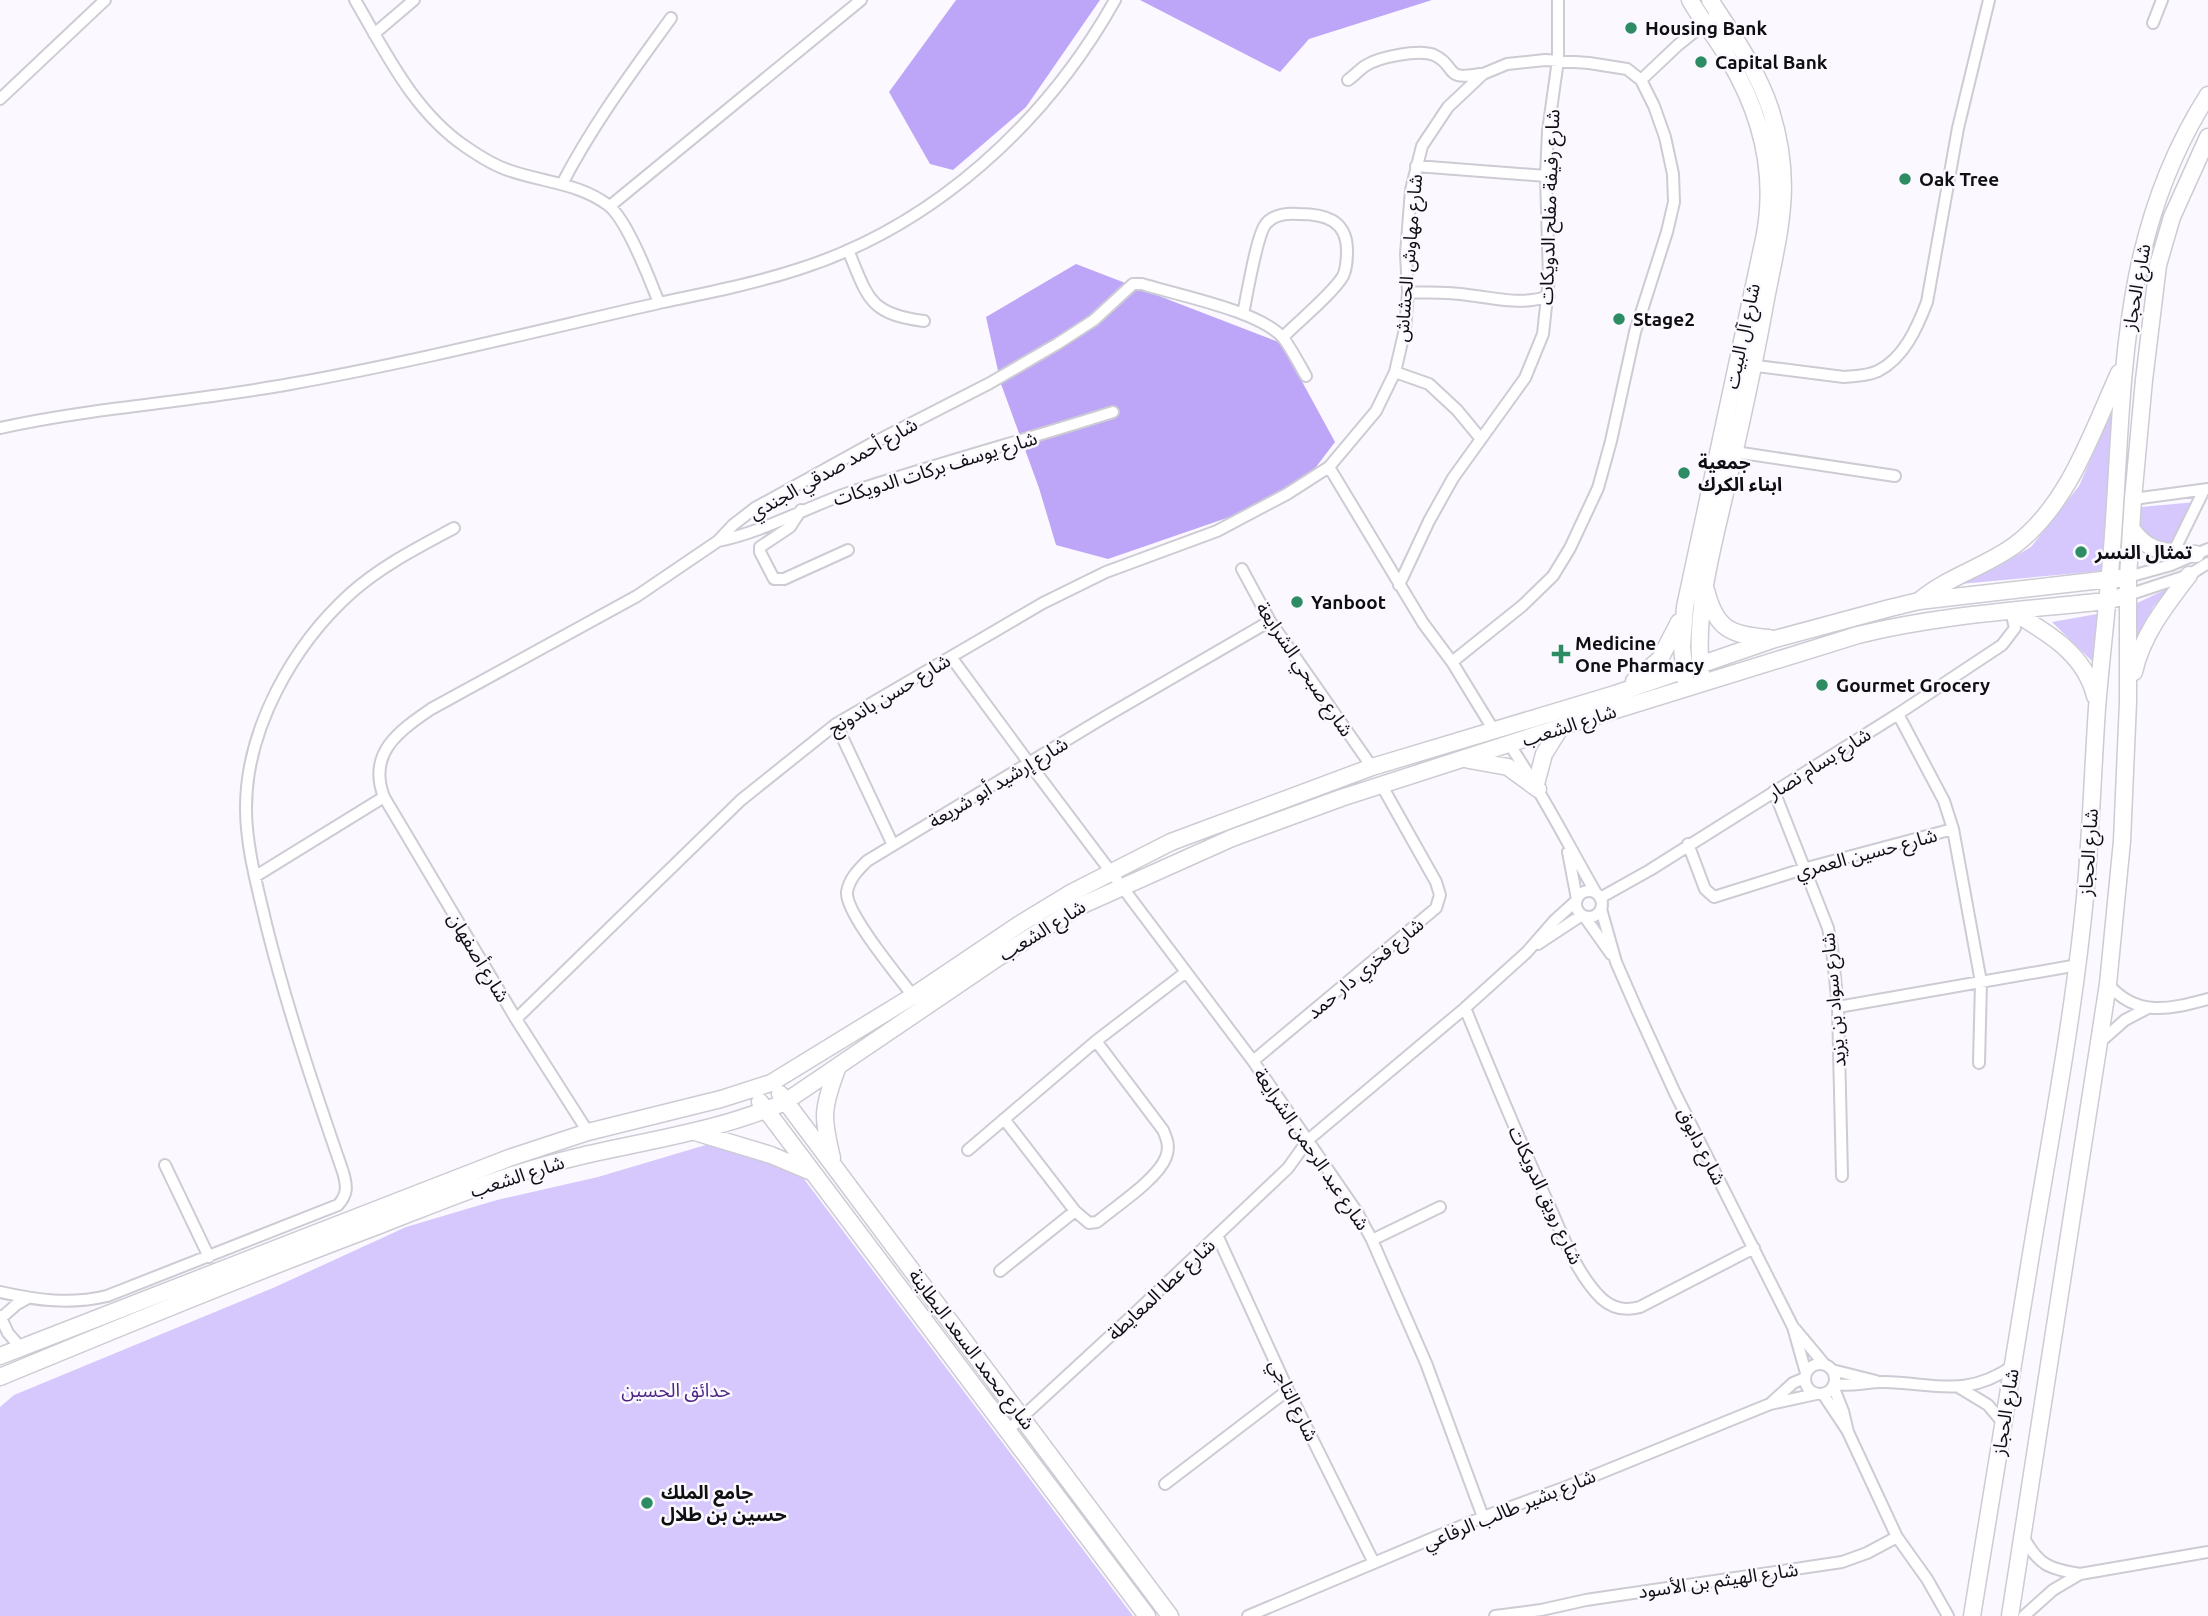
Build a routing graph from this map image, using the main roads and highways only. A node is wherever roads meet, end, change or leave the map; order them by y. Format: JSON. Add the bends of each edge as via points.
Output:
{"nodes":[{"id":1,"x":1689,"y":0,"type":"edge"},
{"id":2,"x":1714,"y":6,"type":"edge"},
{"id":3,"x":2208,"y":95,"type":"edge"},
{"id":4,"x":2208,"y":136,"type":"edge"},
{"id":5,"x":2123,"y":364,"type":"junction"},
{"id":6,"x":2131,"y":528,"type":"junction"},
{"id":7,"x":2204,"y":556,"type":"edge"},
{"id":8,"x":2189,"y":575,"type":"road end"},
{"id":9,"x":2128,"y":577,"type":"junction"},
{"id":10,"x":2109,"y":581,"type":"junction"},
{"id":11,"x":1704,"y":585,"type":"junction"},
{"id":12,"x":2128,"y":595,"type":"junction"},
{"id":13,"x":1919,"y":601,"type":"junction"},
{"id":14,"x":2106,"y":601,"type":"junction"},
{"id":15,"x":1685,"y":607,"type":"junction"},
{"id":16,"x":2011,"y":611,"type":"junction"},
{"id":17,"x":1775,"y":639,"type":"junction"},
{"id":18,"x":1700,"y":664,"type":"junction"},
{"id":19,"x":1683,"y":669,"type":"junction"},
{"id":20,"x":1694,"y":685,"type":"junction"},
{"id":21,"x":1615,"y":694,"type":"junction"},
{"id":22,"x":2128,"y":702,"type":"junction"},
{"id":23,"x":2097,"y":705,"type":"junction"},
{"id":24,"x":1561,"y":727,"type":"junction"},
{"id":25,"x":1463,"y":759,"type":"junction"},
{"id":26,"x":836,"y":1069,"type":"junction"},
{"id":27,"x":771,"y":1083,"type":"junction"},
{"id":28,"x":753,"y":1091,"type":"junction"},
{"id":29,"x":785,"y":1102,"type":"junction"},
{"id":30,"x":765,"y":1111,"type":"junction"},
{"id":31,"x":695,"y":1132,"type":"junction"},
{"id":32,"x":833,"y":1164,"type":"junction"},
{"id":33,"x":811,"y":1172,"type":"junction"},
{"id":34,"x":116,"y":1320,"type":"junction"},
{"id":35,"x":0,"y":1356,"type":"edge"},
{"id":36,"x":0,"y":1377,"type":"edge"},
{"id":37,"x":1147,"y":1616,"type":"edge"},
{"id":38,"x":1170,"y":1616,"type":"edge"},
{"id":39,"x":1972,"y":1616,"type":"edge"},
{"id":40,"x":2010,"y":1616,"type":"edge"}],
"edges":[{"from":1,"to":15,"type":"main road","name":"شارع آل البيت","via":[[1743,85],[1765,151],[1770,191],[1767,226]]},
{"from":2,"to":11,"type":"main road","name":"شارع آل البيت","via":[[1757,75],[1772,113],[1783,167],[1784,201],[1755,366]]},
{"from":3,"to":5,"type":"main road","name":"شارع الحجاز","via":[[2151,217],[2137,271]]},
{"from":4,"to":6,"type":"main road","name":"شارع الحجاز","via":[[2172,217],[2158,265]]},
{"from":5,"to":10,"type":"main road","name":"شارع الحجاز"},
{"from":5,"to":13,"type":"main road","via":[[2076,467],[2041,520],[2013,546]]},
{"from":6,"to":7,"type":"main road","via":[[2152,548]]},
{"from":6,"to":9,"type":"main road","name":"شارع الحجاز"},
{"from":8,"to":22,"type":"main road","via":[[2139,654]]},
{"from":9,"to":10,"type":"main road","name":"شارع الشعب"},
{"from":9,"to":12,"type":"main road","name":"شارع الحجاز"},
{"from":10,"to":13,"type":"main road","name":"شارع الشعب"},
{"from":10,"to":14,"type":"main road","name":"شارع الحجاز"},
{"from":11,"to":17,"type":"main road","via":[[1723,627],[1742,636]]},
{"from":11,"to":18,"type":"main road","name":"شارع آل البيت"},
{"from":12,"to":14,"type":"main road","name":"شارع الشعب"},
{"from":12,"to":22,"type":"main road","name":"شارع الحجاز"},
{"from":13,"to":17,"type":"main road","name":"شارع الشعب"},
{"from":14,"to":16,"type":"main road","name":"شارع الشعب"},
{"from":14,"to":23,"type":"main road","name":"شارع الحجاز"},
{"from":15,"to":19,"type":"main road","name":"شارع آل البيت"},
{"from":15,"to":21,"type":"main road","via":[[1660,659]]},
{"from":16,"to":20,"type":"main road","name":"شارع الشعب","via":[[1894,626]]},
{"from":16,"to":23,"type":"main road","via":[[2074,656],[2085,670]]},
{"from":17,"to":18,"type":"main road","name":"شارع الشعب"},
{"from":18,"to":19,"type":"main road","name":"شارع الشعب"},
{"from":18,"to":20,"type":"main road","name":"شارع آل البيت"},
{"from":19,"to":20,"type":"main road","name":"شارع آل البيت"},
{"from":19,"to":21,"type":"main road","name":"شارع الشعب"},
{"from":20,"to":24,"type":"main road","name":"شارع الشعب"},
{"from":21,"to":27,"type":"main road","name":"شارع الشعب","via":[[1372,767],[1171,842],[1069,894]]},
{"from":22,"to":40,"type":"main road","name":"شارع الحجاز","via":[[2122,841],[2108,984]]},
{"from":23,"to":39,"type":"main road","name":"شارع الحجاز","via":[[2078,965]]},
{"from":24,"to":25,"type":"main road","name":"شارع الشعب"},
{"from":24,"to":25,"type":"main road","via":[[1544,754],[1537,786],[1500,764]]},
{"from":25,"to":26,"type":"main road","name":"شارع الشعب","via":[[1232,838],[1096,898],[1027,939]]},
{"from":26,"to":29,"type":"main road","name":"شارع الشعب"},
{"from":26,"to":32,"type":"main road","via":[[823,1109]]},
{"from":27,"to":28,"type":"main road","name":"شارع الشعب"},
{"from":27,"to":29,"type":"main road","name":"شارع محمد السعد البطاينة"},
{"from":28,"to":30,"type":"main road","name":"شارع محمد السعد البطاينة"},
{"from":28,"to":34,"type":"main road","name":"شارع الشعب","via":[[589,1132],[509,1158]]},
{"from":29,"to":30,"type":"main road","name":"شارع الشعب"},
{"from":29,"to":32,"type":"main road","name":"شارع محمد السعد البطاينة"},
{"from":30,"to":31,"type":"main road","name":"شارع الشعب"},
{"from":30,"to":33,"type":"main road","name":"شارع محمد السعد البطاينة"},
{"from":31,"to":33,"type":"main road"},
{"from":31,"to":34,"type":"main road","name":"شارع الشعب","via":[[518,1173]]},
{"from":32,"to":38,"type":"main road","name":"شارع محمد السعد البطاينة"},
{"from":33,"to":37,"type":"main road","name":"شارع محمد السعد البطاينة"},
{"from":34,"to":35,"type":"main road","name":"شارع الشعب"},
{"from":34,"to":36,"type":"main road","name":"شارع الشعب"}]}
